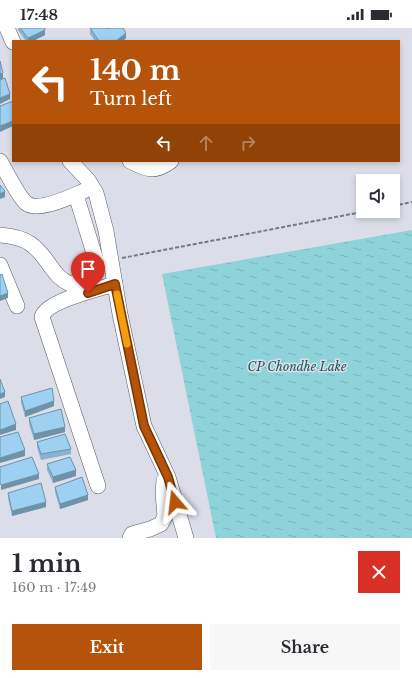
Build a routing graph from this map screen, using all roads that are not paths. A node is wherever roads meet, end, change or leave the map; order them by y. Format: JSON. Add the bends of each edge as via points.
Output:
{"nodes":[{"id":1,"x":0,"y":161,"type":"edge"},
{"id":2,"x":71,"y":162,"type":"edge"},
{"id":3,"x":132,"y":162,"type":"edge"},
{"id":4,"x":170,"y":162,"type":"edge"},
{"id":5,"x":93,"y":188,"type":"junction"},
{"id":6,"x":76,"y":195,"type":"junction"},
{"id":7,"x":0,"y":234,"type":"edge"},
{"id":8,"x":0,"y":265,"type":"edge"},
{"id":9,"x":115,"y":284,"type":"junction"},
{"id":10,"x":17,"y":306,"type":"dead end"},
{"id":11,"x":165,"y":472,"type":"junction"},
{"id":12,"x":98,"y":486,"type":"dead end"},
{"id":13,"x":130,"y":538,"type":"edge"},
{"id":14,"x":186,"y":538,"type":"edge"}],
"edges":[{"from":1,"to":6,"type":"street","via":[[26,203],[34,207]]},
{"from":2,"to":5,"type":"street"},
{"from":3,"to":4,"type":"street","via":[[150,170],[163,167]]},
{"from":5,"to":6,"type":"street"},
{"from":5,"to":9,"type":"street","via":[[106,231]]},
{"from":6,"to":7,"type":"street","via":[[96,260],[95,270],[81,280],[70,284],[61,280],[30,242],[16,236]]},
{"from":8,"to":10,"type":"street"},
{"from":9,"to":11,"type":"street","via":[[144,426]]},
{"from":9,"to":12,"type":"street","via":[[53,305],[43,311],[42,317]]},
{"from":11,"to":13,"type":"street","via":[[165,516],[161,524],[132,534]]},
{"from":11,"to":14,"type":"street"}]}
